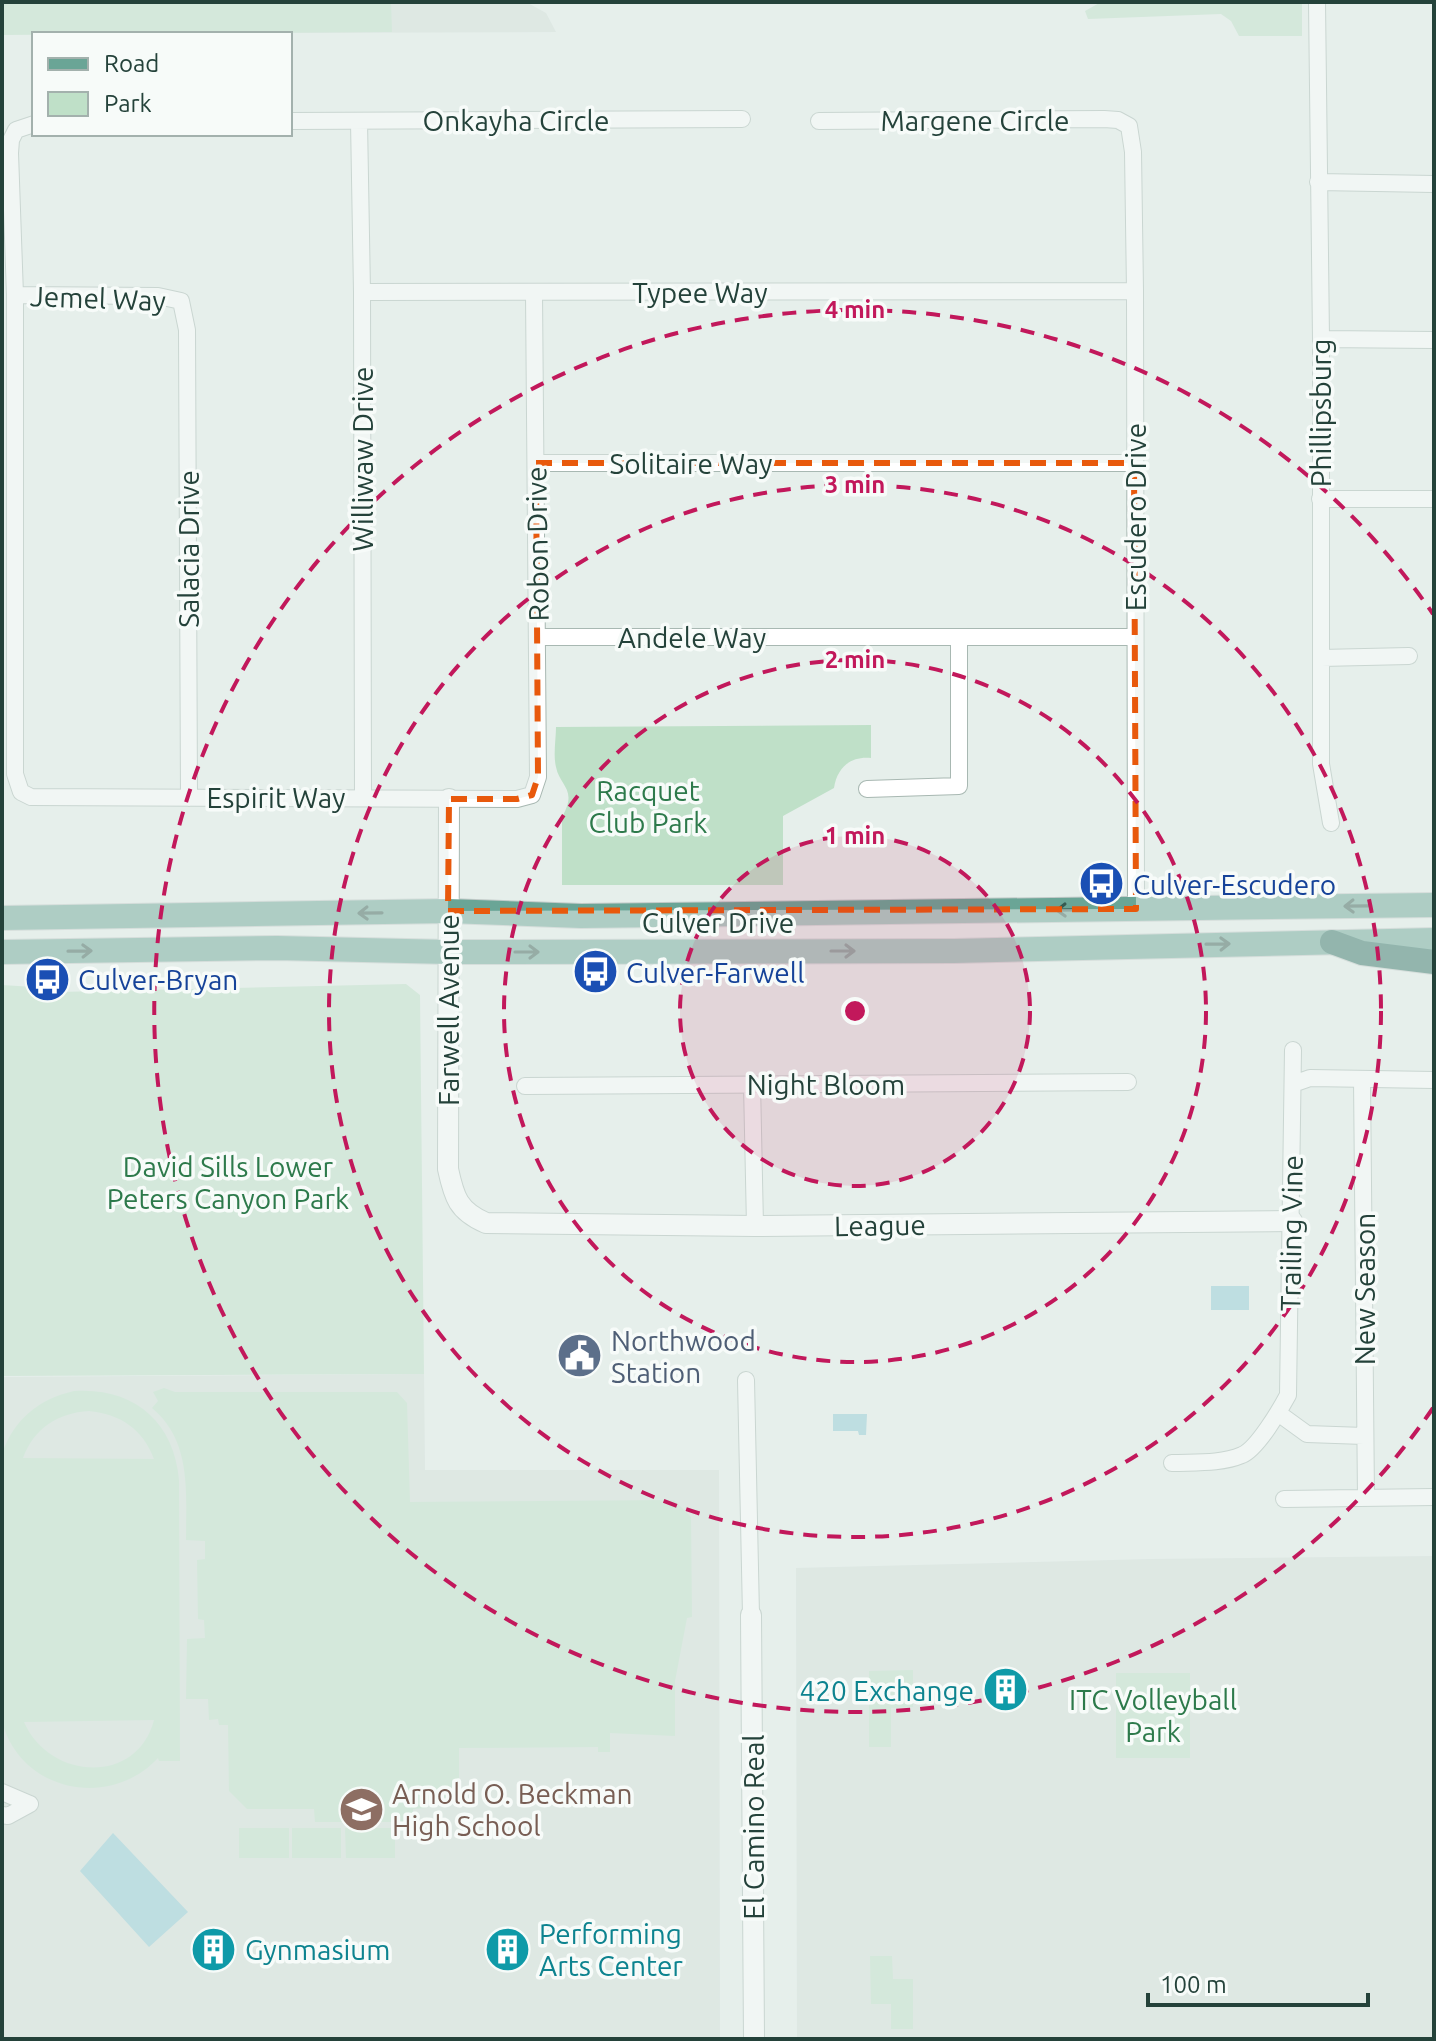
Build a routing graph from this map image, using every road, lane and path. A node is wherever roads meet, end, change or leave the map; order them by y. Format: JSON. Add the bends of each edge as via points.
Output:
{"nodes":[{"id":1,"x":1317,"y":2,"type":"edge"},
{"id":2,"x":742,"y":119,"type":"dead end"},
{"id":3,"x":292,"y":121,"type":"edge"},
{"id":4,"x":359,"y":121,"type":"junction"},
{"id":5,"x":819,"y":121,"type":"dead end"},
{"id":6,"x":32,"y":125,"type":"edge"},
{"id":7,"x":1129,"y":126,"type":"joint"},
{"id":8,"x":1318,"y":182,"type":"junction"},
{"id":9,"x":1434,"y":184,"type":"edge"},
{"id":10,"x":1135,"y":291,"type":"junction"},
{"id":11,"x":362,"y":292,"type":"junction"},
{"id":12,"x":534,"y":293,"type":"junction"},
{"id":13,"x":15,"y":295,"type":"junction"},
{"id":14,"x":181,"y":301,"type":"joint"},
{"id":15,"x":1321,"y":339,"type":"junction"},
{"id":16,"x":1434,"y":340,"type":"edge"},
{"id":17,"x":8,"y":449,"type":"edge"},
{"id":18,"x":536,"y":463,"type":"junction"},
{"id":19,"x":1134,"y":463,"type":"junction"},
{"id":20,"x":1320,"y":499,"type":"junction"},
{"id":21,"x":1434,"y":499,"type":"edge"},
{"id":22,"x":538,"y":637,"type":"junction"},
{"id":23,"x":959,"y":637,"type":"junction"},
{"id":24,"x":1135,"y":637,"type":"junction"},
{"id":25,"x":1409,"y":656,"type":"dead end"},
{"id":26,"x":1321,"y":658,"type":"junction"},
{"id":27,"x":867,"y":789,"type":"dead end"},
{"id":28,"x":532,"y":795,"type":"joint"},
{"id":29,"x":363,"y":797,"type":"junction"},
{"id":30,"x":189,"y":798,"type":"junction"},
{"id":31,"x":449,"y":799,"type":"junction"},
{"id":32,"x":1331,"y":823,"type":"dead end"},
{"id":33,"x":1434,"y":905,"type":"edge"},
{"id":34,"x":1136,"y":909,"type":"junction"},
{"id":35,"x":448,"y":911,"type":"junction"},
{"id":36,"x":2,"y":918,"type":"edge"},
{"id":37,"x":1434,"y":940,"type":"edge"},
{"id":38,"x":1332,"y":942,"type":"junction"},
{"id":39,"x":2,"y":952,"type":"edge"},
{"id":40,"x":449,"y":952,"type":"junction"},
{"id":41,"x":1434,"y":962,"type":"edge"},
{"id":42,"x":1293,"y":1050,"type":"dead end"},
{"id":43,"x":1362,"y":1079,"type":"junction"},
{"id":44,"x":1434,"y":1080,"type":"edge"},
{"id":45,"x":1128,"y":1082,"type":"dead end"},
{"id":46,"x":752,"y":1084,"type":"junction"},
{"id":47,"x":1293,"y":1084,"type":"junction"},
{"id":48,"x":525,"y":1086,"type":"dead end"},
{"id":49,"x":470,"y":1216,"type":"joint"},
{"id":50,"x":1292,"y":1221,"type":"junction"},
{"id":51,"x":755,"y":1226,"type":"junction"},
{"id":52,"x":746,"y":1380,"type":"dead end"},
{"id":53,"x":1278,"y":1413,"type":"junction"},
{"id":54,"x":1364,"y":1436,"type":"junction"},
{"id":55,"x":1172,"y":1463,"type":"dead end"},
{"id":56,"x":1434,"y":1497,"type":"edge"},
{"id":57,"x":1366,"y":1498,"type":"junction"},
{"id":58,"x":1284,"y":1499,"type":"dead end"},
{"id":59,"x":751,"y":1615,"type":"joint"},
{"id":60,"x":2,"y":1792,"type":"edge"},
{"id":61,"x":2,"y":1815,"type":"edge"},
{"id":62,"x":754,"y":2039,"type":"edge"}],
"edges":[{"from":1,"to":8,"type":"street","name":"Phillipsburg"},
{"from":2,"to":4,"type":"street","name":"Onkayha Circle"},
{"from":3,"to":4,"type":"street","name":"Onkayha Circle"},
{"from":4,"to":11,"type":"street","name":"Williwaw Drive"},
{"from":5,"to":7,"type":"street","name":"Margene Circle","via":[[1104,119]]},
{"from":6,"to":13,"type":"street","via":[[16,130],[11,140]]},
{"from":7,"to":10,"type":"street","name":"Escudero Drive"},
{"from":8,"to":9,"type":"street"},
{"from":8,"to":15,"type":"street","name":"Phillipsburg"},
{"from":10,"to":12,"type":"street","name":"Typee Way"},
{"from":10,"to":19,"type":"street","name":"Escudero Drive"},
{"from":11,"to":12,"type":"street","name":"Typee Way"},
{"from":11,"to":29,"type":"street","name":"Williwaw Drive"},
{"from":12,"to":18,"type":"street","name":"Robon Drive"},
{"from":13,"to":14,"type":"street","name":"Jemel Way","via":[[158,296]]},
{"from":13,"to":17,"type":"street"},
{"from":14,"to":30,"type":"street","name":"Salacia Drive","via":[[187,330]]},
{"from":15,"to":16,"type":"street"},
{"from":15,"to":20,"type":"street","name":"Phillipsburg"},
{"from":17,"to":30,"type":"street","name":"Espirit Way","via":[[15,774],[21,792],[43,798]]},
{"from":18,"to":19,"type":"street","name":"Solitaire Way"},
{"from":18,"to":22,"type":"street","name":"Robon Drive"},
{"from":19,"to":24,"type":"street","name":"Escudero Drive"},
{"from":20,"to":21,"type":"street"},
{"from":20,"to":26,"type":"street","name":"Phillipsburg"},
{"from":22,"to":23,"type":"street","name":"Andele Way"},
{"from":22,"to":28,"type":"street","name":"Robon Drive","via":[[538,777]]},
{"from":23,"to":24,"type":"street","name":"Andele Way"},
{"from":23,"to":27,"type":"street","via":[[959,786]]},
{"from":24,"to":34,"type":"street","name":"Escudero Drive"},
{"from":25,"to":26,"type":"street"},
{"from":26,"to":32,"type":"street","name":"Phillipsburg","via":[[1321,764]]},
{"from":28,"to":31,"type":"street","name":"Espirit Way"},
{"from":29,"to":30,"type":"street","name":"Espirit Way"},
{"from":29,"to":31,"type":"street","name":"Espirit Way"},
{"from":31,"to":35,"type":"street","name":"Farwell Avenue"},
{"from":33,"to":34,"type":"main road","name":"Culver Drive","one_way":true},
{"from":34,"to":35,"type":"main road","name":"Culver Drive","one_way":true,"via":[[581,916]]},
{"from":35,"to":36,"type":"main road","name":"Culver Drive","one_way":true},
{"from":35,"to":40,"type":"street","name":"Farwell Avenue"},
{"from":37,"to":38,"type":"main road","name":"Culver Drive"},
{"from":40,"to":38,"type":"main road","name":"Culver Drive","one_way":true,"via":[[954,951]]},
{"from":38,"to":41,"type":"highway","via":[[1362,953]]},
{"from":39,"to":40,"type":"main road","name":"Culver Drive","one_way":true},
{"from":40,"to":49,"type":"street","name":"Farwell Avenue","via":[[448,1169],[454,1197]]},
{"from":42,"to":47,"type":"street","name":"Trailing Vine"},
{"from":43,"to":44,"type":"street"},
{"from":43,"to":47,"type":"street","via":[[1310,1078]]},
{"from":43,"to":54,"type":"street","name":"New Season"},
{"from":45,"to":46,"type":"street","name":"Night Bloom"},
{"from":46,"to":48,"type":"street","name":"Night Bloom"},
{"from":46,"to":51,"type":"street"},
{"from":47,"to":50,"type":"street","name":"Trailing Vine"},
{"from":49,"to":51,"type":"street","name":"League","via":[[486,1223]]},
{"from":50,"to":51,"type":"street","name":"League"},
{"from":50,"to":53,"type":"street","name":"Trailing Vine","via":[[1288,1395]]},
{"from":52,"to":59,"type":"street"},
{"from":53,"to":54,"type":"street","via":[[1307,1434]]},
{"from":53,"to":55,"type":"street","name":"Trailing Vine","via":[[1246,1454]]},
{"from":54,"to":57,"type":"street","name":"New Season"},
{"from":56,"to":57,"type":"street"},
{"from":57,"to":58,"type":"street"},
{"from":59,"to":62,"type":"street","name":"El Camino Real"},
{"from":60,"to":61,"type":"street","via":[[30,1804]]}]}
